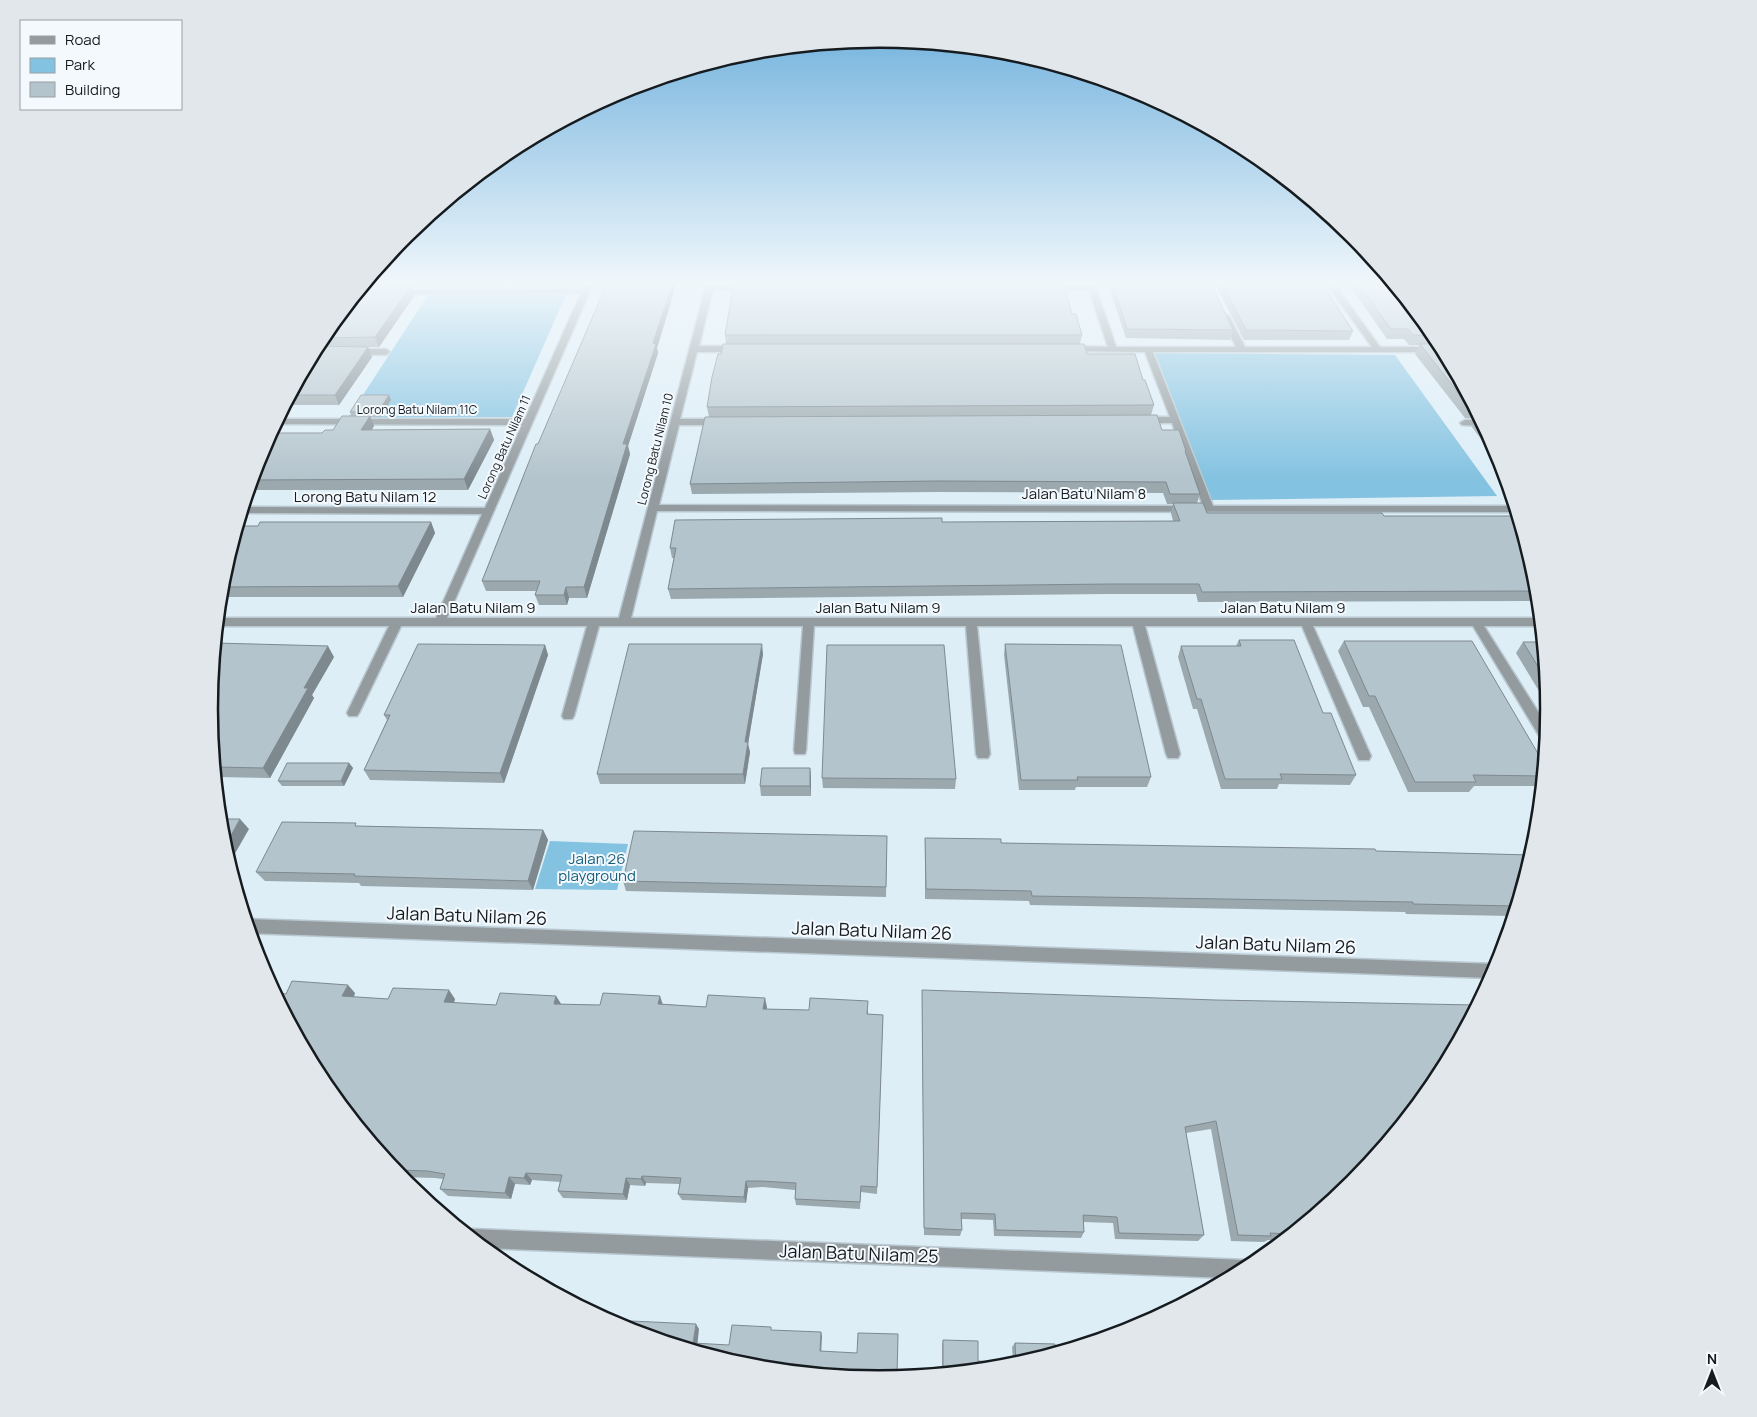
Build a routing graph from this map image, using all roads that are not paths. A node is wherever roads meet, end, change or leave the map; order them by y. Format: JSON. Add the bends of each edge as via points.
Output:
{"nodes":[{"id":1,"x":561,"y":348,"type":"edge"},
{"id":2,"x":693,"y":349,"type":"joint"},
{"id":3,"x":743,"y":349,"type":"edge"},
{"id":4,"x":1054,"y":349,"type":"edge"},
{"id":5,"x":1113,"y":350,"type":"joint"},
{"id":6,"x":1148,"y":350,"type":"junction"},
{"id":7,"x":1242,"y":350,"type":"joint"},
{"id":8,"x":1378,"y":350,"type":"joint"},
{"id":9,"x":1434,"y":350,"type":"edge"},
{"id":10,"x":340,"y":352,"type":"edge"},
{"id":11,"x":386,"y":352,"type":"dead end"},
{"id":12,"x":1136,"y":420,"type":"edge"},
{"id":13,"x":1175,"y":420,"type":"junction"},
{"id":14,"x":283,"y":422,"type":"edge"},
{"id":15,"x":528,"y":422,"type":"junction"},
{"id":16,"x":674,"y":422,"type":"junction"},
{"id":17,"x":734,"y":422,"type":"edge"},
{"id":18,"x":1465,"y":423,"type":"dead end"},
{"id":19,"x":1474,"y":423,"type":"edge"},
{"id":20,"x":653,"y":508,"type":"junction"},
{"id":21,"x":1208,"y":508,"type":"junction"},
{"id":22,"x":1508,"y":509,"type":"edge"},
{"id":23,"x":249,"y":510,"type":"edge"},
{"id":24,"x":489,"y":512,"type":"junction"},
{"id":25,"x":223,"y":622,"type":"edge"},
{"id":26,"x":397,"y":622,"type":"junction"},
{"id":27,"x":440,"y":622,"type":"junction"},
{"id":28,"x":594,"y":622,"type":"junction"},
{"id":29,"x":624,"y":622,"type":"junction"},
{"id":30,"x":809,"y":622,"type":"junction"},
{"id":31,"x":971,"y":622,"type":"junction"},
{"id":32,"x":1138,"y":622,"type":"junction"},
{"id":33,"x":1306,"y":622,"type":"junction"},
{"id":34,"x":1476,"y":622,"type":"junction"},
{"id":35,"x":1534,"y":622,"type":"edge"},
{"id":36,"x":354,"y":713,"type":"dead end"},
{"id":37,"x":568,"y":716,"type":"dead end"},
{"id":38,"x":1539,"y":725,"type":"edge"},
{"id":39,"x":800,"y":750,"type":"dead end"},
{"id":40,"x":983,"y":754,"type":"dead end"},
{"id":41,"x":1173,"y":754,"type":"dead end"},
{"id":42,"x":1364,"y":756,"type":"dead end"},
{"id":43,"x":255,"y":926,"type":"edge"},
{"id":44,"x":1485,"y":971,"type":"edge"},
{"id":45,"x":484,"y":1238,"type":"edge"},
{"id":46,"x":1231,"y":1267,"type":"edge"}],
"edges":[{"from":1,"to":15,"type":"street","name":"Lorong Batu Nilam 11"},
{"from":2,"to":3,"type":"street"},
{"from":2,"to":16,"type":"street","name":"Lorong Batu Nilam 10"},
{"from":4,"to":5,"type":"street"},
{"from":5,"to":6,"type":"street"},
{"from":6,"to":7,"type":"street"},
{"from":6,"to":13,"type":"street"},
{"from":7,"to":8,"type":"street"},
{"from":8,"to":9,"type":"street"},
{"from":10,"to":11,"type":"street"},
{"from":12,"to":13,"type":"street"},
{"from":13,"to":21,"type":"street"},
{"from":14,"to":15,"type":"street","name":"Lorong Batu Nilam 11C"},
{"from":15,"to":24,"type":"street","name":"Lorong Batu Nilam 11"},
{"from":16,"to":17,"type":"street"},
{"from":16,"to":20,"type":"street","name":"Lorong Batu Nilam 10"},
{"from":18,"to":19,"type":"street"},
{"from":20,"to":21,"type":"street","name":"Jalan Batu Nilam 8"},
{"from":20,"to":29,"type":"street","name":"Lorong Batu Nilam 10"},
{"from":21,"to":22,"type":"street","name":"Jalan Batu Nilam 8"},
{"from":23,"to":24,"type":"street","name":"Lorong Batu Nilam 12"},
{"from":24,"to":27,"type":"street","name":"Lorong Batu Nilam 11"},
{"from":25,"to":26,"type":"street","name":"Jalan Batu Nilam 9"},
{"from":26,"to":27,"type":"street","name":"Jalan Batu Nilam 9"},
{"from":26,"to":36,"type":"street"},
{"from":27,"to":28,"type":"street","name":"Jalan Batu Nilam 9"},
{"from":28,"to":29,"type":"street","name":"Jalan Batu Nilam 9"},
{"from":28,"to":37,"type":"street"},
{"from":29,"to":30,"type":"street","name":"Jalan Batu Nilam 9"},
{"from":30,"to":31,"type":"street","name":"Jalan Batu Nilam 9"},
{"from":30,"to":39,"type":"street"},
{"from":31,"to":32,"type":"street","name":"Jalan Batu Nilam 9"},
{"from":31,"to":40,"type":"street"},
{"from":32,"to":33,"type":"street","name":"Jalan Batu Nilam 9"},
{"from":32,"to":41,"type":"street"},
{"from":33,"to":34,"type":"street","name":"Jalan Batu Nilam 9"},
{"from":33,"to":42,"type":"street"},
{"from":34,"to":35,"type":"street","name":"Jalan Batu Nilam 9"},
{"from":34,"to":38,"type":"street"},
{"from":43,"to":44,"type":"street","name":"Jalan Batu Nilam 26"},
{"from":45,"to":46,"type":"street","name":"Jalan Batu Nilam 25"}]}
